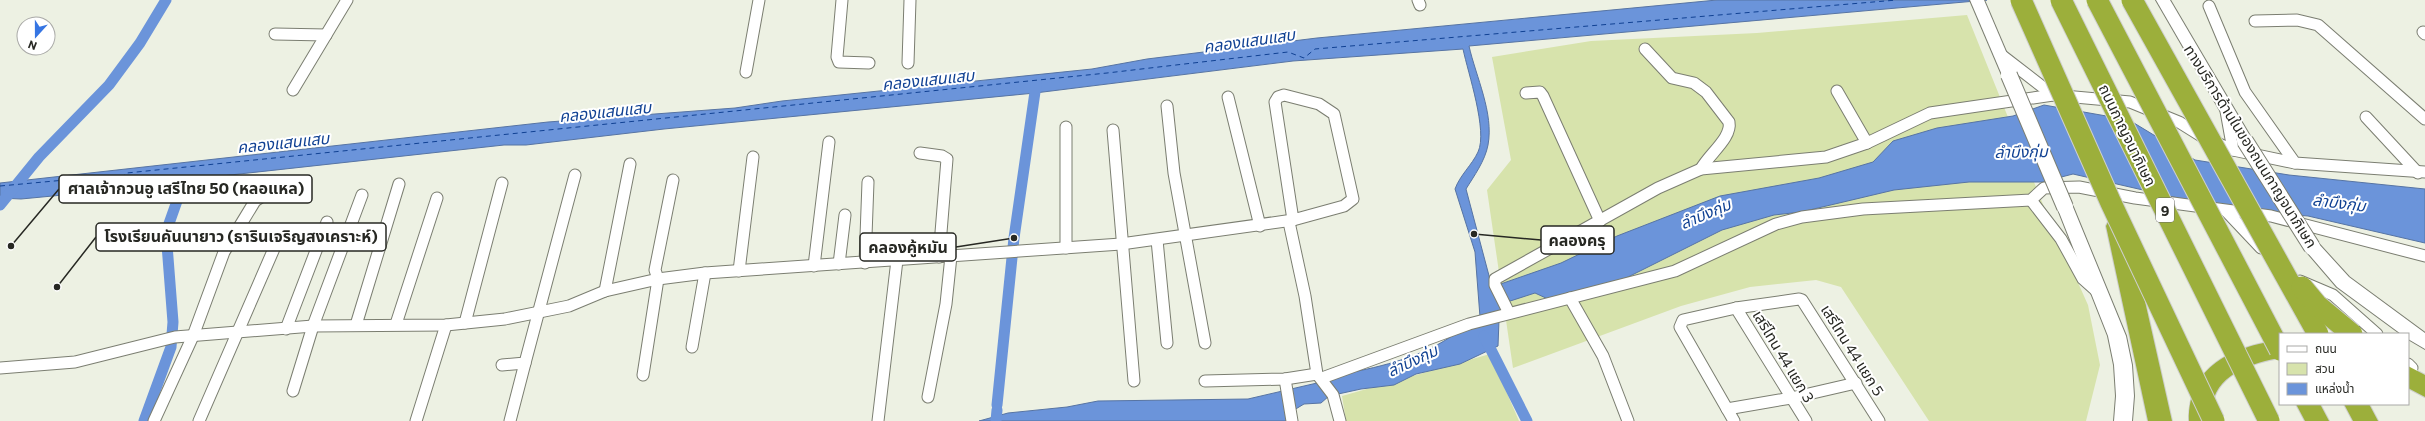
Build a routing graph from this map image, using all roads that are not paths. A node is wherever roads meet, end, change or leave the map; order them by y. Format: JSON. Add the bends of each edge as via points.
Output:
{"nodes":[{"id":1,"x":347,"y":0,"type":"edge"},
{"id":2,"x":759,"y":0,"type":"edge"},
{"id":3,"x":842,"y":0,"type":"edge"},
{"id":4,"x":910,"y":0,"type":"edge"},
{"id":5,"x":1977,"y":0,"type":"edge"},
{"id":6,"x":2021,"y":0,"type":"edge"},
{"id":7,"x":2061,"y":0,"type":"edge"},
{"id":8,"x":2097,"y":0,"type":"edge"},
{"id":9,"x":2132,"y":0,"type":"edge"},
{"id":10,"x":2164,"y":0,"type":"edge"},
{"id":11,"x":2209,"y":6,"type":"dead end"},
{"id":12,"x":2255,"y":21,"type":"dead end"},
{"id":13,"x":275,"y":34,"type":"dead end"},
{"id":14,"x":326,"y":35,"type":"junction"},
{"id":15,"x":1645,"y":49,"type":"dead end"},
{"id":16,"x":2000,"y":54,"type":"junction"},
{"id":17,"x":869,"y":63,"type":"dead end"},
{"id":18,"x":908,"y":63,"type":"dead end"},
{"id":19,"x":746,"y":72,"type":"dead end"},
{"id":20,"x":293,"y":90,"type":"dead end"},
{"id":21,"x":1837,"y":91,"type":"dead end"},
{"id":22,"x":1526,"y":93,"type":"dead end"},
{"id":23,"x":2053,"y":95,"type":"junction"},
{"id":24,"x":1228,"y":97,"type":"dead end"},
{"id":25,"x":1167,"y":106,"type":"dead end"},
{"id":26,"x":2366,"y":117,"type":"dead end"},
{"id":27,"x":2425,"y":119,"type":"edge"},
{"id":28,"x":1066,"y":127,"type":"dead end"},
{"id":29,"x":1113,"y":130,"type":"dead end"},
{"id":30,"x":828,"y":142,"type":"dead end"},
{"id":31,"x":1867,"y":143,"type":"junction"},
{"id":32,"x":2239,"y":146,"type":"junction"},
{"id":33,"x":920,"y":153,"type":"dead end"},
{"id":34,"x":753,"y":157,"type":"dead end"},
{"id":35,"x":2294,"y":163,"type":"junction"},
{"id":36,"x":630,"y":164,"type":"dead end"},
{"id":37,"x":1701,"y":169,"type":"junction"},
{"id":38,"x":2421,"y":172,"type":"edge"},
{"id":39,"x":575,"y":175,"type":"dead end"},
{"id":40,"x":673,"y":180,"type":"dead end"},
{"id":41,"x":868,"y":182,"type":"dead end"},
{"id":42,"x":502,"y":183,"type":"dead end"},
{"id":43,"x":399,"y":184,"type":"dead end"},
{"id":44,"x":278,"y":194,"type":"dead end"},
{"id":45,"x":362,"y":195,"type":"dead end"},
{"id":46,"x":437,"y":198,"type":"dead end"},
{"id":47,"x":2031,"y":200,"type":"junction"},
{"id":48,"x":2111,"y":203,"type":"junction"},
{"id":49,"x":2227,"y":212,"type":"junction"},
{"id":50,"x":846,"y":215,"type":"dead end"},
{"id":51,"x":1291,"y":221,"type":"junction"},
{"id":52,"x":1600,"y":221,"type":"junction"},
{"id":53,"x":327,"y":222,"type":"dead end"},
{"id":54,"x":2256,"y":223,"type":"junction"},
{"id":55,"x":1260,"y":226,"type":"junction"},
{"id":56,"x":1187,"y":237,"type":"junction"},
{"id":57,"x":1156,"y":240,"type":"junction"},
{"id":58,"x":276,"y":244,"type":"dead end"},
{"id":59,"x":1121,"y":244,"type":"junction"},
{"id":60,"x":1066,"y":248,"type":"junction"},
{"id":61,"x":945,"y":256,"type":"junction"},
{"id":62,"x":2425,"y":256,"type":"edge"},
{"id":63,"x":897,"y":260,"type":"junction"},
{"id":64,"x":865,"y":263,"type":"junction"},
{"id":65,"x":839,"y":264,"type":"junction"},
{"id":66,"x":814,"y":266,"type":"junction"},
{"id":67,"x":739,"y":271,"type":"junction"},
{"id":68,"x":705,"y":274,"type":"junction"},
{"id":69,"x":658,"y":279,"type":"junction"},
{"id":70,"x":604,"y":291,"type":"junction"},
{"id":71,"x":2102,"y":296,"type":"junction"},
{"id":72,"x":1570,"y":298,"type":"junction"},
{"id":73,"x":1736,"y":308,"type":"junction"},
{"id":74,"x":1507,"y":312,"type":"junction"},
{"id":75,"x":538,"y":314,"type":"junction"},
{"id":76,"x":465,"y":323,"type":"junction"},
{"id":77,"x":396,"y":324,"type":"junction"},
{"id":78,"x":446,"y":325,"type":"junction"},
{"id":79,"x":313,"y":326,"type":"junction"},
{"id":80,"x":356,"y":326,"type":"junction"},
{"id":81,"x":286,"y":329,"type":"junction"},
{"id":82,"x":237,"y":333,"type":"junction"},
{"id":83,"x":2317,"y":333,"type":"edge"},
{"id":84,"x":2351,"y":333,"type":"edge"},
{"id":85,"x":2376,"y":333,"type":"edge"},
{"id":86,"x":193,"y":336,"type":"junction"},
{"id":87,"x":2425,"y":342,"type":"edge"},
{"id":88,"x":1167,"y":343,"type":"dead end"},
{"id":89,"x":1205,"y":343,"type":"dead end"},
{"id":90,"x":692,"y":347,"type":"dead end"},
{"id":91,"x":2279,"y":348,"type":"edge"},
{"id":92,"x":2279,"y":350,"type":"edge"},
{"id":93,"x":525,"y":363,"type":"junction"},
{"id":94,"x":502,"y":365,"type":"dead end"},
{"id":95,"x":0,"y":368,"type":"edge"},
{"id":96,"x":2412,"y":369,"type":"edge"},
{"id":97,"x":644,"y":375,"type":"dead end"},
{"id":98,"x":1322,"y":378,"type":"junction"},
{"id":99,"x":1134,"y":380,"type":"dead end"},
{"id":100,"x":1205,"y":381,"type":"dead end"},
{"id":101,"x":1856,"y":383,"type":"junction"},
{"id":102,"x":1286,"y":384,"type":"junction"},
{"id":103,"x":2425,"y":387,"type":"edge"},
{"id":104,"x":293,"y":391,"type":"dead end"},
{"id":105,"x":928,"y":397,"type":"dead end"},
{"id":106,"x":1791,"y":398,"type":"junction"},
{"id":107,"x":2309,"y":405,"type":"edge"},
{"id":108,"x":2357,"y":405,"type":"edge"},
{"id":109,"x":1727,"y":409,"type":"junction"},
{"id":110,"x":154,"y":421,"type":"edge"},
{"id":111,"x":199,"y":421,"type":"edge"},
{"id":112,"x":416,"y":421,"type":"edge"},
{"id":113,"x":510,"y":421,"type":"edge"},
{"id":114,"x":878,"y":421,"type":"edge"},
{"id":115,"x":1292,"y":421,"type":"edge"},
{"id":116,"x":1340,"y":421,"type":"edge"},
{"id":117,"x":1628,"y":421,"type":"edge"},
{"id":118,"x":1734,"y":421,"type":"edge"},
{"id":119,"x":1806,"y":421,"type":"edge"},
{"id":120,"x":1879,"y":421,"type":"edge"},
{"id":121,"x":2123,"y":421,"type":"edge"},
{"id":122,"x":2160,"y":421,"type":"edge"},
{"id":123,"x":2201,"y":421,"type":"edge"},
{"id":124,"x":2214,"y":421,"type":"edge"},
{"id":125,"x":2269,"y":421,"type":"edge"},
{"id":126,"x":2317,"y":421,"type":"edge"},
{"id":127,"x":2366,"y":421,"type":"edge"}],
"edges":[{"from":1,"to":14,"type":"street"},
{"from":2,"to":19,"type":"street"},
{"from":3,"to":17,"type":"street","via":[[839,62]]},
{"from":4,"to":18,"type":"street"},
{"from":5,"to":16,"type":"main road"},
{"from":6,"to":48,"type":"highway","bridge":true},
{"from":7,"to":125,"type":"highway","name":"ถนนกาญจนาภิเษก","number":"9","bridge":true},
{"from":8,"to":91,"type":"highway","bridge":true},
{"from":9,"to":54,"type":"highway","bridge":true},
{"from":10,"to":32,"type":"main road","name":"ทางบริการด้านในของถนนกาญจนาภิเษก","via":[[2226,109]]},
{"from":11,"to":35,"type":"street","via":[[2244,92]]},
{"from":12,"to":27,"type":"street","via":[[2297,20],[2318,25]]},
{"from":13,"to":14,"type":"street"},
{"from":14,"to":20,"type":"street"},
{"from":15,"to":37,"type":"street","via":[[1673,79],[1692,82],[1706,92],[1729,122],[1729,133],[1707,157]]},
{"from":16,"to":23,"type":"street"},
{"from":16,"to":71,"type":"main road","bridge":true},
{"from":21,"to":31,"type":"street"},
{"from":22,"to":52,"type":"street","via":[[1540,92],[1544,96]]},
{"from":23,"to":31,"type":"street","via":[[1930,113]]},
{"from":23,"to":32,"type":"street","via":[[2130,102],[2179,122],[2203,137]]},
{"from":24,"to":55,"type":"street"},
{"from":25,"to":56,"type":"street","via":[[1174,173]]},
{"from":26,"to":38,"type":"street"},
{"from":28,"to":60,"type":"street"},
{"from":29,"to":59,"type":"street"},
{"from":30,"to":66,"type":"street"},
{"from":31,"to":37,"type":"street","via":[[1826,157]]},
{"from":32,"to":35,"type":"street"},
{"from":32,"to":87,"type":"main road","name":"ทางบริการด้านในของถนนกาญจนาภิเษก","bridge":true,"via":[[2312,247],[2343,282]]},
{"from":33,"to":61,"type":"street","via":[[947,159]]},
{"from":34,"to":67,"type":"street"},
{"from":35,"to":38,"type":"street"},
{"from":36,"to":70,"type":"street"},
{"from":37,"to":52,"type":"street","via":[[1658,188]]},
{"from":39,"to":75,"type":"street"},
{"from":40,"to":69,"type":"street","via":[[655,270]]},
{"from":41,"to":64,"type":"street"},
{"from":42,"to":76,"type":"street"},
{"from":43,"to":80,"type":"street"},
{"from":44,"to":86,"type":"street","via":[[264,195],[255,200],[224,252]]},
{"from":45,"to":79,"type":"street"},
{"from":46,"to":77,"type":"street"},
{"from":47,"to":49,"type":"street","via":[[2044,188],[2069,186]]},
{"from":47,"to":71,"type":"street","via":[[2065,246],[2083,282]]},
{"from":47,"to":72,"type":"street","via":[[1863,209],[1802,217],[1776,224],[1675,270]]},
{"from":48,"to":122,"type":"highway","bridge":true},
{"from":48,"to":124,"type":"highway","bridge":true},
{"from":49,"to":62,"type":"street","via":[[2271,216]]},
{"from":49,"to":85,"type":"street","via":[[2286,276],[2326,289]]},
{"from":50,"to":65,"type":"street"},
{"from":51,"to":51,"type":"street","via":[[1344,206],[1353,199],[1334,114],[1315,102],[1284,95],[1278,97],[1275,102]]},
{"from":51,"to":55,"type":"street"},
{"from":51,"to":98,"type":"street"},
{"from":52,"to":74,"type":"street","via":[[1495,279],[1495,285]]},
{"from":53,"to":81,"type":"street"},
{"from":54,"to":83,"type":"highway","bridge":true},
{"from":54,"to":84,"type":"highway","bridge":true,"via":[[2317,305]]},
{"from":55,"to":56,"type":"street"},
{"from":56,"to":57,"type":"street"},
{"from":56,"to":89,"type":"street"},
{"from":57,"to":59,"type":"street"},
{"from":57,"to":88,"type":"street"},
{"from":58,"to":82,"type":"street"},
{"from":59,"to":60,"type":"street"},
{"from":59,"to":99,"type":"street"},
{"from":60,"to":61,"type":"street"},
{"from":61,"to":63,"type":"street"},
{"from":61,"to":105,"type":"street","via":[[946,304]]},
{"from":63,"to":64,"type":"street"},
{"from":63,"to":114,"type":"street"},
{"from":64,"to":65,"type":"street"},
{"from":65,"to":66,"type":"street"},
{"from":66,"to":67,"type":"street"},
{"from":67,"to":68,"type":"street"},
{"from":68,"to":69,"type":"street"},
{"from":68,"to":90,"type":"street"},
{"from":69,"to":70,"type":"street"},
{"from":69,"to":97,"type":"street"},
{"from":70,"to":75,"type":"street","via":[[569,306]]},
{"from":71,"to":121,"type":"main road","via":[[2117,336],[2123,365]]},
{"from":72,"to":74,"type":"street"},
{"from":72,"to":117,"type":"street","via":[[1603,356]]},
{"from":73,"to":101,"type":"street","name":"เสรีไทน 44 แยก 5","via":[[1802,300]]},
{"from":73,"to":106,"type":"street","name":"เสรีไทน 44 แยก 3"},
{"from":73,"to":109,"type":"street","via":[[1682,320],[1680,327]]},
{"from":74,"to":98,"type":"street"},
{"from":75,"to":76,"type":"street"},
{"from":75,"to":93,"type":"street"},
{"from":76,"to":78,"type":"street"},
{"from":77,"to":78,"type":"street"},
{"from":77,"to":80,"type":"street"},
{"from":78,"to":112,"type":"street"},
{"from":79,"to":80,"type":"street"},
{"from":79,"to":81,"type":"street"},
{"from":79,"to":104,"type":"street"},
{"from":81,"to":82,"type":"street"},
{"from":82,"to":86,"type":"street"},
{"from":82,"to":111,"type":"street"},
{"from":86,"to":95,"type":"street","via":[[170,338],[75,362]]},
{"from":86,"to":110,"type":"street"},
{"from":92,"to":123,"type":"highway","via":[[2261,351],[2239,358],[2225,369],[2209,384],[2201,402]]},
{"from":93,"to":94,"type":"street"},
{"from":93,"to":113,"type":"street"},
{"from":96,"to":103,"type":"highway"},
{"from":98,"to":102,"type":"street"},
{"from":98,"to":116,"type":"street","via":[[1335,397]]},
{"from":100,"to":102,"type":"street"},
{"from":101,"to":106,"type":"street"},
{"from":101,"to":120,"type":"street","name":"เสรีไทน 44 แยก 5"},
{"from":102,"to":115,"type":"street"},
{"from":106,"to":109,"type":"street"},
{"from":106,"to":119,"type":"street","name":"เสรีไทน 44 แยก 3"},
{"from":107,"to":126,"type":"highway"},
{"from":108,"to":127,"type":"highway"},
{"from":109,"to":118,"type":"street"}]}
